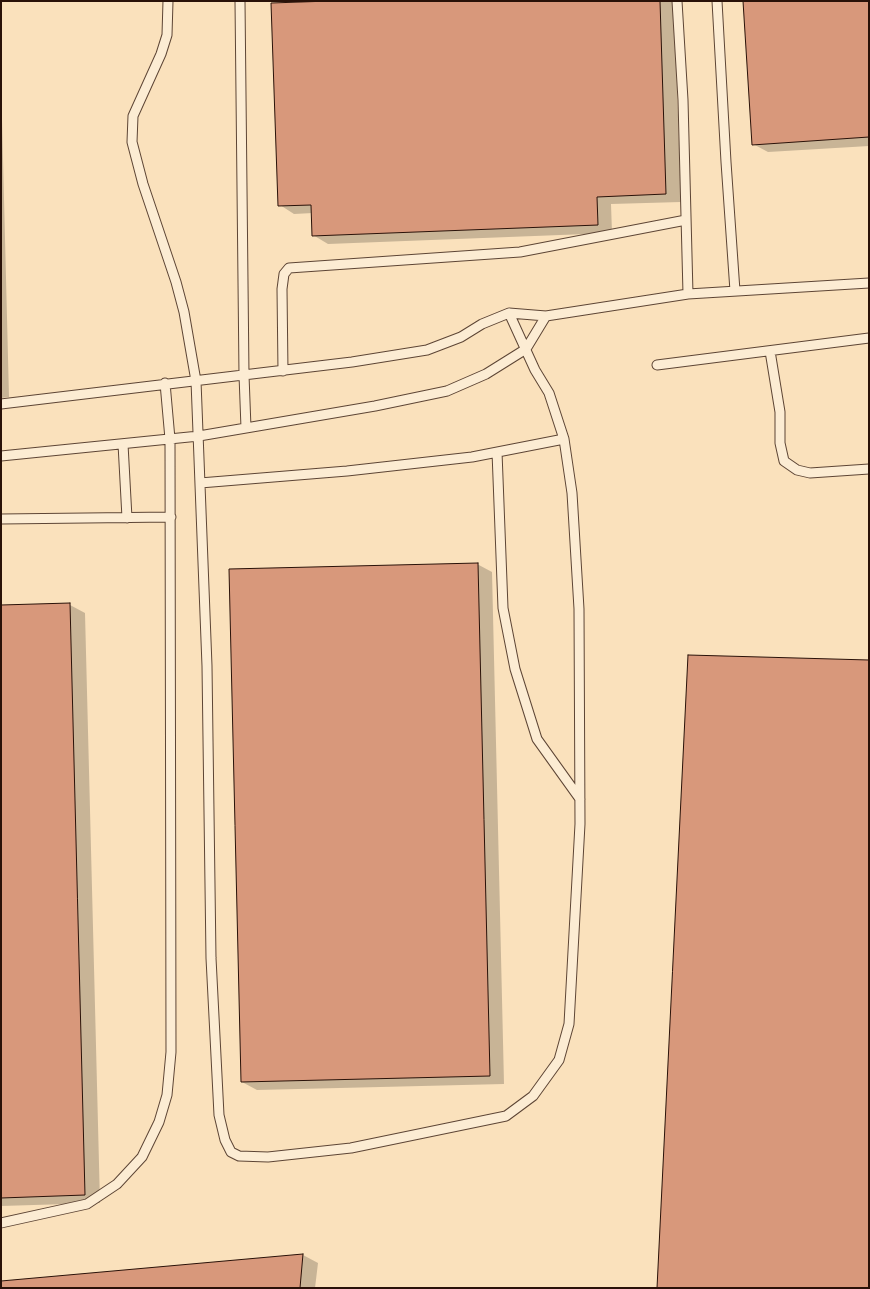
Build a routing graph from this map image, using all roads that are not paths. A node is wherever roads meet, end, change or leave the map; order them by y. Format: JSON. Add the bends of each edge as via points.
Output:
{"nodes":[{"id":1,"x":168,"y":1,"type":"edge"},
{"id":2,"x":240,"y":1,"type":"edge"},
{"id":3,"x":677,"y":1,"type":"edge"},
{"id":4,"x":717,"y":1,"type":"edge"},
{"id":5,"x":686,"y":220,"type":"junction"},
{"id":6,"x":869,"y":283,"type":"edge"},
{"id":7,"x":735,"y":291,"type":"junction"},
{"id":8,"x":688,"y":294,"type":"junction"},
{"id":9,"x":509,"y":313,"type":"junction"},
{"id":10,"x":546,"y":316,"type":"junction"},
{"id":11,"x":869,"y":338,"type":"edge"},
{"id":12,"x":526,"y":349,"type":"junction"},
{"id":13,"x":770,"y":351,"type":"junction"},
{"id":14,"x":657,"y":365,"type":"dead end"},
{"id":15,"x":282,"y":371,"type":"junction"},
{"id":16,"x":244,"y":375,"type":"junction"},
{"id":17,"x":196,"y":381,"type":"junction"},
{"id":18,"x":165,"y":383,"type":"junction"},
{"id":19,"x":1,"y":404,"type":"edge"},
{"id":20,"x":246,"y":428,"type":"junction"},
{"id":21,"x":199,"y":436,"type":"junction"},
{"id":22,"x":170,"y":439,"type":"junction"},
{"id":23,"x":564,"y":439,"type":"junction"},
{"id":24,"x":124,"y":444,"type":"junction"},
{"id":25,"x":496,"y":452,"type":"junction"},
{"id":26,"x":1,"y":456,"type":"edge"},
{"id":27,"x":869,"y":469,"type":"edge"},
{"id":28,"x":200,"y":484,"type":"junction"},
{"id":29,"x":171,"y":517,"type":"junction"},
{"id":30,"x":127,"y":518,"type":"junction"},
{"id":31,"x":1,"y":519,"type":"edge"},
{"id":32,"x":580,"y":799,"type":"junction"},
{"id":33,"x":1,"y":1223,"type":"edge"}],
"edges":[{"from":1,"to":17,"type":"lane","via":[[167,35],[133,116],[132,142],[182,304]]},
{"from":2,"to":16,"type":"lane"},
{"from":3,"to":5,"type":"lane"},
{"from":4,"to":7,"type":"lane"},
{"from":5,"to":8,"type":"lane"},
{"from":5,"to":15,"type":"lane","via":[[520,252],[289,268],[284,274],[282,289]]},
{"from":6,"to":7,"type":"lane"},
{"from":7,"to":8,"type":"lane"},
{"from":8,"to":10,"type":"lane"},
{"from":9,"to":10,"type":"lane"},
{"from":9,"to":12,"type":"lane"},
{"from":9,"to":15,"type":"lane","via":[[427,350]]},
{"from":10,"to":12,"type":"lane"},
{"from":11,"to":13,"type":"lane"},
{"from":12,"to":20,"type":"lane","via":[[486,374],[446,391]]},
{"from":12,"to":23,"type":"lane","via":[[550,393]]},
{"from":13,"to":14,"type":"lane"},
{"from":13,"to":27,"type":"lane","via":[[784,461],[810,473]]},
{"from":15,"to":16,"type":"lane"},
{"from":16,"to":17,"type":"lane"},
{"from":16,"to":20,"type":"lane"},
{"from":17,"to":18,"type":"lane"},
{"from":17,"to":21,"type":"lane"},
{"from":18,"to":19,"type":"lane"},
{"from":18,"to":22,"type":"lane"},
{"from":20,"to":21,"type":"lane"},
{"from":21,"to":22,"type":"lane"},
{"from":21,"to":28,"type":"lane"},
{"from":22,"to":24,"type":"lane"},
{"from":22,"to":29,"type":"lane"},
{"from":23,"to":25,"type":"lane"},
{"from":23,"to":32,"type":"lane","via":[[572,493],[579,609]]},
{"from":24,"to":26,"type":"lane"},
{"from":24,"to":30,"type":"lane"},
{"from":25,"to":28,"type":"lane","via":[[356,470]]},
{"from":25,"to":32,"type":"lane","via":[[503,608],[515,670],[537,739]]},
{"from":28,"to":32,"type":"lane","via":[[207,666],[211,958],[219,1115],[231,1152],[239,1156],[268,1157],[351,1148],[506,1116],[533,1096],[559,1060],[569,1024]]},
{"from":29,"to":30,"type":"lane"},
{"from":29,"to":33,"type":"lane","via":[[171,1052],[168,1095],[142,1158],[117,1184],[87,1204]]},
{"from":30,"to":31,"type":"lane"}]}
